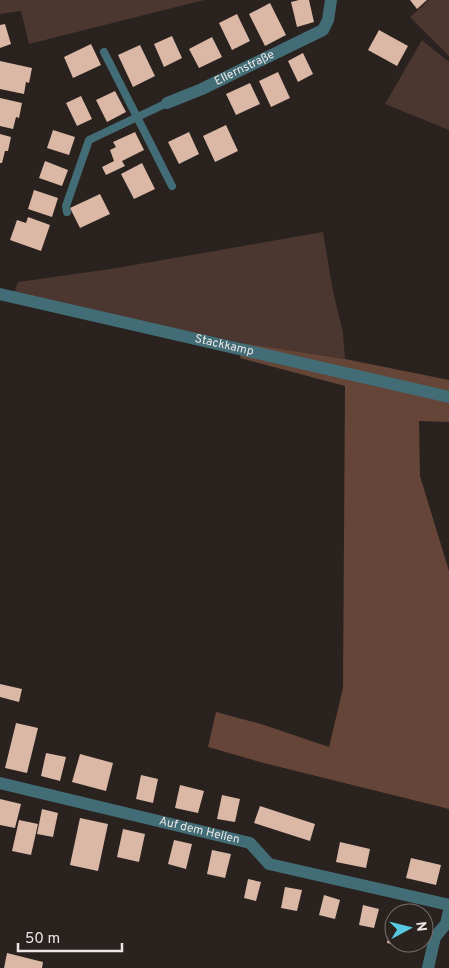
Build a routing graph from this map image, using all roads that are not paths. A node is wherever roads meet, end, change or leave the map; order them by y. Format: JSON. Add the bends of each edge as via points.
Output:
{"nodes":[{"id":1,"x":331,"y":0,"type":"edge"},
{"id":2,"x":104,"y":52,"type":"dead end"},
{"id":3,"x":166,"y":103,"type":"joint"},
{"id":4,"x":137,"y":116,"type":"junction"},
{"id":5,"x":172,"y":186,"type":"dead end"},
{"id":6,"x":67,"y":212,"type":"dead end"},
{"id":7,"x":0,"y":294,"type":"edge"},
{"id":8,"x":449,"y":397,"type":"edge"},
{"id":9,"x":0,"y":783,"type":"edge"},
{"id":10,"x":449,"y":905,"type":"edge"},
{"id":11,"x":449,"y":911,"type":"edge"},
{"id":12,"x":428,"y":968,"type":"edge"}],
"edges":[{"from":1,"to":3,"type":"street","name":"Ellernstraße","via":[[323,30]]},
{"from":2,"to":4,"type":"lane"},
{"from":3,"to":4,"type":"lane","name":"Ellernstraße"},
{"from":4,"to":5,"type":"lane"},
{"from":4,"to":6,"type":"lane","name":"Ellernstraße","via":[[89,140],[66,206]]},
{"from":7,"to":8,"type":"street","name":"Stackkamp"},
{"from":9,"to":10,"type":"street","name":"Auf dem Hellen","via":[[250,843],[269,864]]},
{"from":11,"to":12,"type":"street","via":[[446,924],[435,937]]}]}
